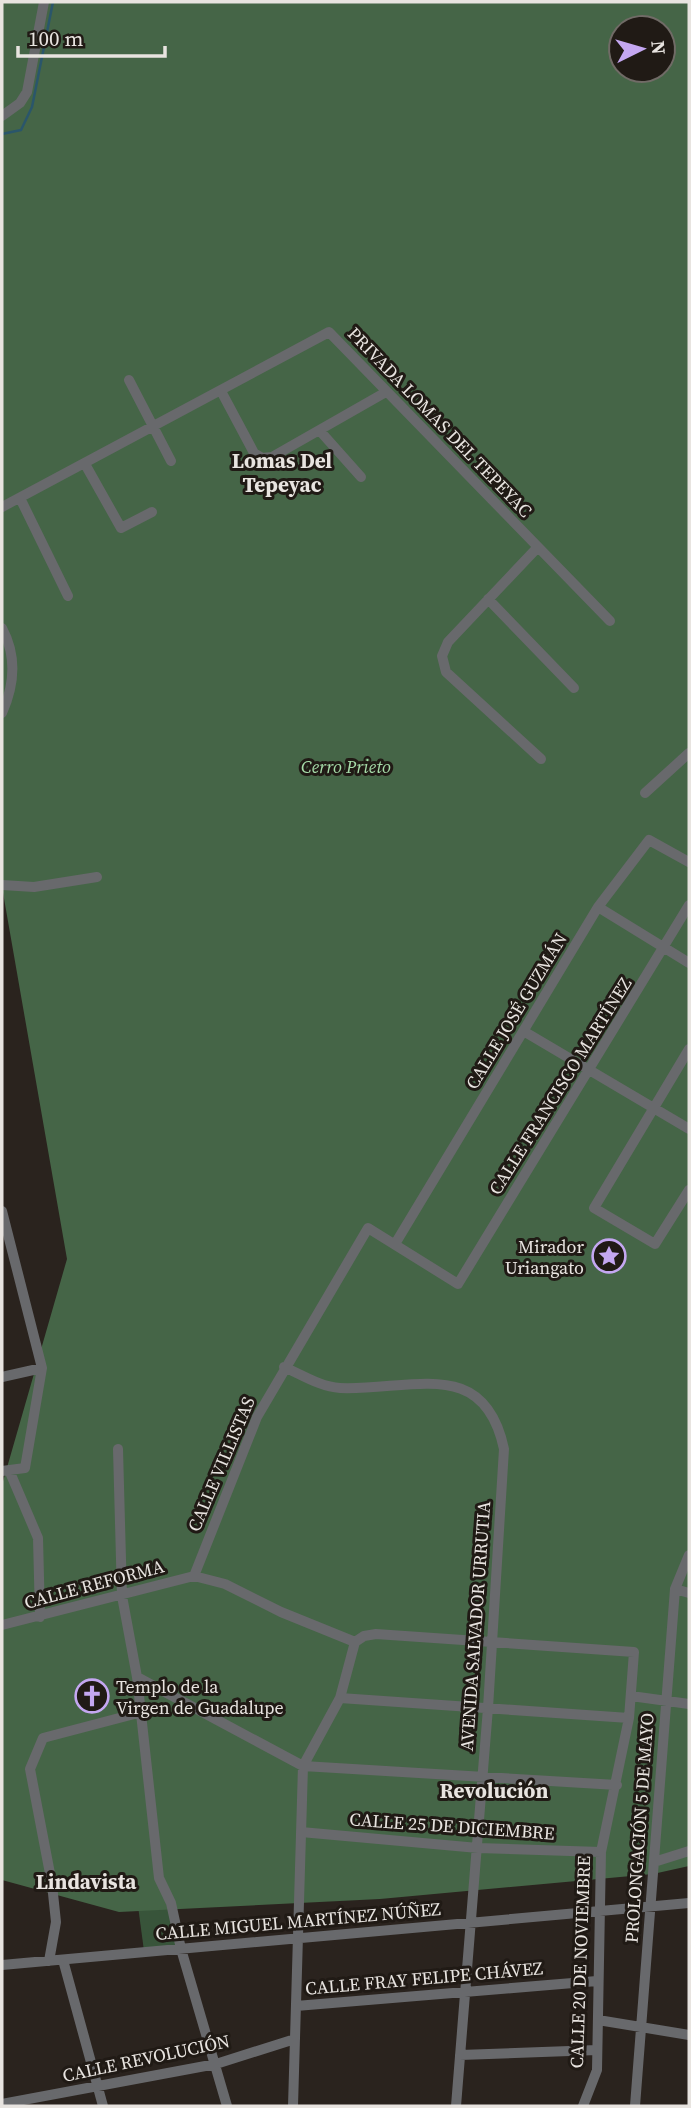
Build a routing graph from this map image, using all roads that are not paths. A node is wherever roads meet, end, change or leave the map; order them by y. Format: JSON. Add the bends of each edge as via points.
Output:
{"nodes":[{"id":1,"x":44,"y":2,"type":"edge"},
{"id":2,"x":2,"y":116,"type":"edge"},
{"id":3,"x":129,"y":380,"type":"dead end"},
{"id":4,"x":221,"y":391,"type":"junction"},
{"id":5,"x":386,"y":392,"type":"junction"},
{"id":6,"x":154,"y":427,"type":"junction"},
{"id":7,"x":320,"y":431,"type":"junction"},
{"id":8,"x":171,"y":461,"type":"dead end"},
{"id":9,"x":85,"y":464,"type":"junction"},
{"id":10,"x":361,"y":477,"type":"dead end"},
{"id":11,"x":20,"y":498,"type":"junction"},
{"id":12,"x":2,"y":507,"type":"edge"},
{"id":13,"x":152,"y":512,"type":"dead end"},
{"id":14,"x":537,"y":548,"type":"junction"},
{"id":15,"x":68,"y":596,"type":"dead end"},
{"id":16,"x":488,"y":599,"type":"junction"},
{"id":17,"x":610,"y":621,"type":"dead end"},
{"id":18,"x":2,"y":628,"type":"edge"},
{"id":19,"x":573,"y":688,"type":"dead end"},
{"id":20,"x":2,"y":713,"type":"edge"},
{"id":21,"x":689,"y":753,"type":"edge"},
{"id":22,"x":541,"y":759,"type":"dead end"},
{"id":23,"x":645,"y":793,"type":"dead end"},
{"id":24,"x":689,"y":862,"type":"edge"},
{"id":25,"x":97,"y":877,"type":"dead end"},
{"id":26,"x":2,"y":885,"type":"edge"},
{"id":27,"x":689,"y":905,"type":"edge"},
{"id":28,"x":598,"y":907,"type":"junction"},
{"id":29,"x":664,"y":948,"type":"junction"},
{"id":30,"x":689,"y":963,"type":"edge"},
{"id":31,"x":524,"y":1032,"type":"junction"},
{"id":32,"x":689,"y":1049,"type":"edge"},
{"id":33,"x":590,"y":1071,"type":"junction"},
{"id":34,"x":655,"y":1109,"type":"junction"},
{"id":35,"x":689,"y":1129,"type":"edge"},
{"id":36,"x":689,"y":1190,"type":"edge"},
{"id":37,"x":2,"y":1211,"type":"edge"},
{"id":38,"x":395,"y":1244,"type":"junction"},
{"id":39,"x":284,"y":1367,"type":"junction"},
{"id":40,"x":42,"y":1368,"type":"junction"},
{"id":41,"x":2,"y":1377,"type":"edge"},
{"id":42,"x":118,"y":1449,"type":"dead end"},
{"id":43,"x":6,"y":1471,"type":"edge"},
{"id":44,"x":689,"y":1555,"type":"edge"},
{"id":45,"x":194,"y":1576,"type":"junction"},
{"id":46,"x":675,"y":1589,"type":"junction"},
{"id":47,"x":689,"y":1593,"type":"edge"},
{"id":48,"x":122,"y":1597,"type":"junction"},
{"id":49,"x":40,"y":1617,"type":"junction"},
{"id":50,"x":2,"y":1625,"type":"edge"},
{"id":51,"x":355,"y":1642,"type":"junction"},
{"id":52,"x":492,"y":1644,"type":"junction"},
{"id":53,"x":137,"y":1676,"type":"junction"},
{"id":54,"x":631,"y":1696,"type":"junction"},
{"id":55,"x":340,"y":1698,"type":"junction"},
{"id":56,"x":665,"y":1700,"type":"junction"},
{"id":57,"x":689,"y":1704,"type":"edge"},
{"id":58,"x":488,"y":1708,"type":"junction"},
{"id":59,"x":142,"y":1713,"type":"junction"},
{"id":60,"x":629,"y":1718,"type":"junction"},
{"id":61,"x":303,"y":1766,"type":"junction"},
{"id":62,"x":483,"y":1777,"type":"junction"},
{"id":63,"x":617,"y":1785,"type":"junction"},
{"id":64,"x":301,"y":1832,"type":"junction"},
{"id":65,"x":478,"y":1848,"type":"junction"},
{"id":66,"x":689,"y":1851,"type":"edge"},
{"id":67,"x":601,"y":1852,"type":"junction"},
{"id":68,"x":654,"y":1862,"type":"junction"},
{"id":69,"x":689,"y":1903,"type":"edge"},
{"id":70,"x":651,"y":1906,"type":"junction"},
{"id":71,"x":598,"y":1911,"type":"junction"},
{"id":72,"x":471,"y":1923,"type":"junction"},
{"id":73,"x":297,"y":1937,"type":"junction"},
{"id":74,"x":181,"y":1950,"type":"junction"},
{"id":75,"x":49,"y":1961,"type":"junction"},
{"id":76,"x":64,"y":1961,"type":"junction"},
{"id":77,"x":2,"y":1965,"type":"edge"},
{"id":78,"x":597,"y":1981,"type":"junction"},
{"id":79,"x":465,"y":1993,"type":"junction"},
{"id":80,"x":296,"y":2006,"type":"junction"},
{"id":81,"x":598,"y":2020,"type":"junction"},
{"id":82,"x":642,"y":2026,"type":"junction"},
{"id":83,"x":689,"y":2035,"type":"edge"},
{"id":84,"x":295,"y":2039,"type":"junction"},
{"id":85,"x":597,"y":2050,"type":"junction"},
{"id":86,"x":460,"y":2055,"type":"junction"},
{"id":87,"x":216,"y":2064,"type":"junction"},
{"id":88,"x":98,"y":2087,"type":"junction"},
{"id":89,"x":2,"y":2104,"type":"edge"},
{"id":90,"x":103,"y":2106,"type":"edge"},
{"id":91,"x":227,"y":2106,"type":"edge"},
{"id":92,"x":293,"y":2106,"type":"edge"},
{"id":93,"x":456,"y":2106,"type":"edge"},
{"id":94,"x":583,"y":2106,"type":"edge"},
{"id":95,"x":635,"y":2106,"type":"edge"}],
"edges":[{"from":1,"to":2,"type":"street","via":[[27,92]]},
{"from":3,"to":6,"type":"street"},
{"from":4,"to":5,"type":"street","name":"PRIVADA LOMAS DEL TEPEYAC","via":[[329,332]]},
{"from":4,"to":6,"type":"street","name":"PRIVADA LOMAS DEL TEPEYAC"},
{"from":4,"to":7,"type":"street","via":[[254,453],[262,458]]},
{"from":5,"to":7,"type":"street"},
{"from":5,"to":14,"type":"street","name":"PRIVADA LOMAS DEL TEPEYAC"},
{"from":6,"to":8,"type":"street"},
{"from":6,"to":9,"type":"street","name":"PRIVADA LOMAS DEL TEPEYAC"},
{"from":7,"to":10,"type":"street"},
{"from":9,"to":11,"type":"street","name":"PRIVADA LOMAS DEL TEPEYAC"},
{"from":9,"to":13,"type":"street","via":[[121,528]]},
{"from":11,"to":12,"type":"street","name":"PRIVADA LOMAS DEL TEPEYAC"},
{"from":11,"to":15,"type":"street"},
{"from":14,"to":16,"type":"street"},
{"from":14,"to":17,"type":"street","name":"PRIVADA LOMAS DEL TEPEYAC"},
{"from":16,"to":19,"type":"street"},
{"from":16,"to":22,"type":"street","via":[[448,642],[442,656],[446,672]]},
{"from":18,"to":20,"type":"street","via":[[13,659],[12,687]]},
{"from":21,"to":23,"type":"street"},
{"from":24,"to":28,"type":"street","name":"CALLE JOSÉ GUZMÁN","via":[[649,839]]},
{"from":25,"to":26,"type":"street","via":[[34,887]]},
{"from":27,"to":29,"type":"street","name":"CALLE FRANCISCO MARTÍNEZ"},
{"from":28,"to":29,"type":"street"},
{"from":28,"to":31,"type":"street","name":"CALLE JOSÉ GUZMÁN"},
{"from":29,"to":30,"type":"street"},
{"from":29,"to":33,"type":"street","name":"CALLE FRANCISCO MARTÍNEZ"},
{"from":31,"to":33,"type":"street"},
{"from":31,"to":38,"type":"street","name":"CALLE JOSÉ GUZMÁN"},
{"from":32,"to":34,"type":"street"},
{"from":33,"to":34,"type":"street"},
{"from":33,"to":38,"type":"street","name":"CALLE FRANCISCO MARTÍNEZ","via":[[458,1284]]},
{"from":34,"to":35,"type":"street"},
{"from":34,"to":36,"type":"street","via":[[594,1208],[655,1244]]},
{"from":37,"to":40,"type":"street"},
{"from":38,"to":39,"type":"street","name":"CALLE VILLISTAS","via":[[368,1228]]},
{"from":39,"to":45,"type":"street","name":"CALLE VILLISTAS","via":[[257,1417]]},
{"from":39,"to":52,"type":"street","name":"AVENIDA SALVADOR URRUTIA","via":[[338,1388],[453,1385],[480,1397],[492,1412],[504,1449]]},
{"from":40,"to":41,"type":"street"},
{"from":40,"to":43,"type":"street","via":[[26,1468]]},
{"from":42,"to":48,"type":"street"},
{"from":43,"to":49,"type":"street","via":[[38,1538]]},
{"from":44,"to":46,"type":"street","name":"PROLONGACIÓN 5 DE MAYO"},
{"from":45,"to":48,"type":"street","name":"CALLE REFORMA"},
{"from":45,"to":51,"type":"street","via":[[225,1584]]},
{"from":46,"to":47,"type":"street"},
{"from":46,"to":56,"type":"street","name":"PROLONGACIÓN 5 DE MAYO"},
{"from":48,"to":49,"type":"street","name":"CALLE REFORMA"},
{"from":48,"to":53,"type":"street"},
{"from":49,"to":50,"type":"street","name":"CALLE REFORMA"},
{"from":51,"to":52,"type":"street","via":[[376,1634]]},
{"from":51,"to":55,"type":"street"},
{"from":52,"to":54,"type":"street","name":"CALLE 20 DE NOVIEMBRE","via":[[634,1652]]},
{"from":52,"to":58,"type":"street","name":"AVENIDA SALVADOR URRUTIA"},
{"from":53,"to":59,"type":"street"},
{"from":53,"to":61,"type":"street"},
{"from":54,"to":56,"type":"street"},
{"from":54,"to":60,"type":"street","name":"CALLE 20 DE NOVIEMBRE"},
{"from":55,"to":58,"type":"street"},
{"from":55,"to":61,"type":"street"},
{"from":56,"to":57,"type":"street"},
{"from":56,"to":68,"type":"street","name":"PROLONGACIÓN 5 DE MAYO"},
{"from":58,"to":60,"type":"street"},
{"from":58,"to":62,"type":"street","name":"AVENIDA SALVADOR URRUTIA"},
{"from":59,"to":74,"type":"street","via":[[159,1878],[171,1903]]},
{"from":59,"to":75,"type":"street","via":[[43,1738],[30,1769],[52,1884],[55,1922]]},
{"from":60,"to":63,"type":"street","name":"CALLE 20 DE NOVIEMBRE"},
{"from":61,"to":62,"type":"street"},
{"from":61,"to":64,"type":"street"},
{"from":62,"to":63,"type":"street"},
{"from":62,"to":65,"type":"street","name":"AVENIDA SALVADOR URRUTIA"},
{"from":63,"to":67,"type":"street","name":"CALLE 20 DE NOVIEMBRE"},
{"from":64,"to":65,"type":"street","name":"CALLE 25 DE DICIEMBRE"},
{"from":64,"to":73,"type":"street"},
{"from":65,"to":67,"type":"street","name":"CALLE 25 DE DICIEMBRE"},
{"from":65,"to":72,"type":"street","name":"AVENIDA SALVADOR URRUTIA"},
{"from":66,"to":68,"type":"street"},
{"from":67,"to":71,"type":"street","name":"CALLE 20 DE NOVIEMBRE"},
{"from":68,"to":70,"type":"street","name":"PROLONGACIÓN 5 DE MAYO"},
{"from":69,"to":70,"type":"street","name":"CALLE MIGUEL MARTÍNEZ NÚÑEZ"},
{"from":70,"to":71,"type":"street","name":"CALLE MIGUEL MARTÍNEZ NÚÑEZ"},
{"from":70,"to":82,"type":"street","name":"PROLONGACIÓN 5 DE MAYO"},
{"from":71,"to":72,"type":"street","name":"CALLE MIGUEL MARTÍNEZ NÚÑEZ"},
{"from":71,"to":78,"type":"street","name":"CALLE 20 DE NOVIEMBRE"},
{"from":72,"to":73,"type":"street","name":"CALLE MIGUEL MARTÍNEZ NÚÑEZ"},
{"from":72,"to":79,"type":"street","name":"AVENIDA SALVADOR URRUTIA"},
{"from":73,"to":74,"type":"street","name":"CALLE MIGUEL MARTÍNEZ NÚÑEZ"},
{"from":73,"to":80,"type":"street"},
{"from":74,"to":76,"type":"street","name":"CALLE MIGUEL MARTÍNEZ NÚÑEZ"},
{"from":74,"to":87,"type":"street"},
{"from":75,"to":76,"type":"street","name":"CALLE MIGUEL MARTÍNEZ NÚÑEZ"},
{"from":75,"to":77,"type":"street","name":"CALLE MIGUEL MARTÍNEZ NÚÑEZ"},
{"from":76,"to":88,"type":"street"},
{"from":78,"to":79,"type":"street","name":"CALLE FRAY FELIPE CHÁVEZ"},
{"from":78,"to":81,"type":"street","name":"CALLE 20 DE NOVIEMBRE"},
{"from":79,"to":80,"type":"street","name":"CALLE FRAY FELIPE CHÁVEZ"},
{"from":79,"to":86,"type":"street","name":"AVENIDA SALVADOR URRUTIA"},
{"from":80,"to":84,"type":"street"},
{"from":81,"to":82,"type":"street"},
{"from":81,"to":85,"type":"street","name":"CALLE 20 DE NOVIEMBRE"},
{"from":82,"to":83,"type":"street"},
{"from":82,"to":95,"type":"street","name":"PROLONGACIÓN 5 DE MAYO"},
{"from":84,"to":87,"type":"street","name":"CALLE REVOLUCIÓN"},
{"from":84,"to":92,"type":"street"},
{"from":85,"to":86,"type":"street"},
{"from":85,"to":94,"type":"street","name":"CALLE 20 DE NOVIEMBRE","via":[[597,2070]]},
{"from":86,"to":93,"type":"street","name":"AVENIDA SALVADOR URRUTIA"},
{"from":87,"to":88,"type":"street","name":"CALLE REVOLUCIÓN"},
{"from":87,"to":91,"type":"street"},
{"from":88,"to":89,"type":"street","name":"CALLE REVOLUCIÓN"},
{"from":88,"to":90,"type":"street"}]}
